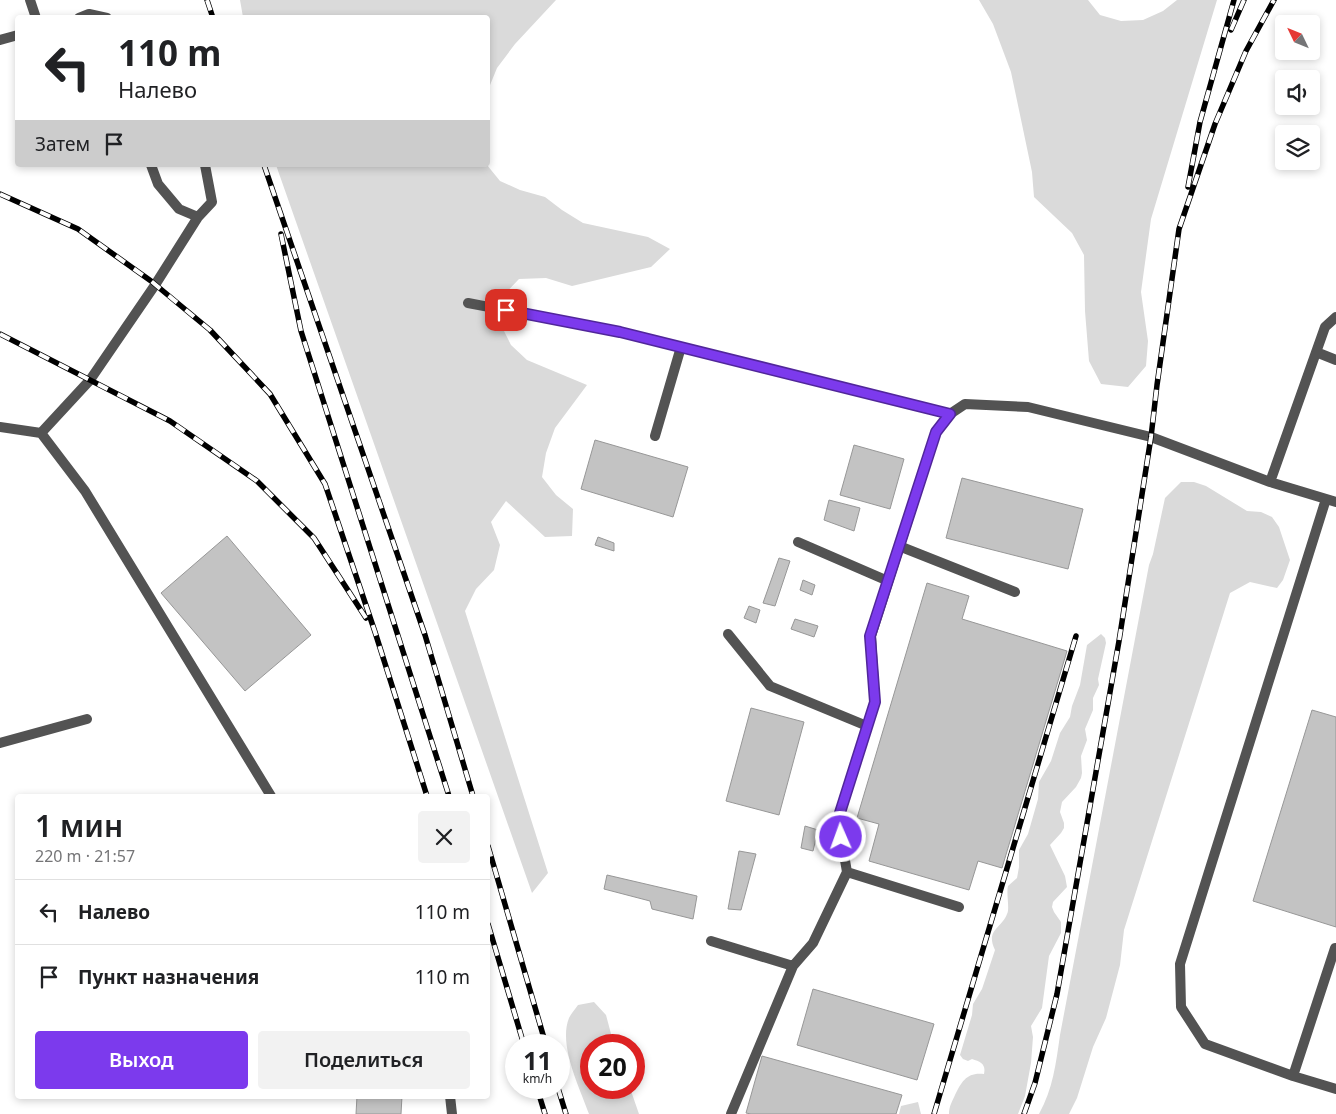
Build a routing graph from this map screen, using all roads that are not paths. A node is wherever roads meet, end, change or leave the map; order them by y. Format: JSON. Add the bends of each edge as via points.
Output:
{"nodes":[{"id":1,"x":30,"y":0,"type":"edge"},
{"id":2,"x":35,"y":15,"type":"edge"},
{"id":3,"x":15,"y":36,"type":"edge"},
{"id":4,"x":0,"y":40,"type":"edge"},
{"id":5,"x":152,"y":167,"type":"edge"},
{"id":6,"x":205,"y":167,"type":"edge"},
{"id":7,"x":198,"y":218,"type":"junction"},
{"id":8,"x":468,"y":303,"type":"dead end"},
{"id":9,"x":1336,"y":317,"type":"edge"},
{"id":10,"x":681,"y":348,"type":"junction"},
{"id":11,"x":1316,"y":352,"type":"junction"},
{"id":12,"x":1336,"y":360,"type":"edge"},
{"id":13,"x":950,"y":414,"type":"junction"},
{"id":14,"x":0,"y":427,"type":"edge"},
{"id":15,"x":40,"y":433,"type":"junction"},
{"id":16,"x":655,"y":436,"type":"dead end"},
{"id":17,"x":1270,"y":482,"type":"junction"},
{"id":18,"x":1331,"y":501,"type":"edge"},
{"id":19,"x":798,"y":542,"type":"dead end"},
{"id":20,"x":899,"y":546,"type":"junction"},
{"id":21,"x":888,"y":581,"type":"junction"},
{"id":22,"x":1015,"y":592,"type":"dead end"},
{"id":23,"x":728,"y":634,"type":"dead end"},
{"id":24,"x":87,"y":719,"type":"dead end"},
{"id":25,"x":867,"y":726,"type":"junction"},
{"id":26,"x":0,"y":743,"type":"edge"},
{"id":27,"x":270,"y":794,"type":"edge"},
{"id":28,"x":847,"y":872,"type":"junction"},
{"id":29,"x":959,"y":907,"type":"dead end"},
{"id":30,"x":711,"y":941,"type":"dead end"},
{"id":31,"x":1335,"y":948,"type":"edge"},
{"id":32,"x":793,"y":966,"type":"junction"},
{"id":33,"x":1293,"y":1076,"type":"junction"},
{"id":34,"x":1336,"y":1089,"type":"edge"},
{"id":35,"x":450,"y":1099,"type":"edge"},
{"id":36,"x":452,"y":1114,"type":"edge"},
{"id":37,"x":731,"y":1114,"type":"edge"}],
"edges":[{"from":1,"to":2,"type":"lane"},
{"from":3,"to":4,"type":"lane"},
{"from":5,"to":7,"type":"lane","via":[[158,184],[179,209]]},
{"from":6,"to":7,"type":"lane","via":[[212,202]]},
{"from":7,"to":15,"type":"lane","via":[[90,380]]},
{"from":8,"to":10,"type":"lane","via":[[620,332]]},
{"from":9,"to":11,"type":"lane","via":[[1325,327]]},
{"from":10,"to":13,"type":"lane"},
{"from":10,"to":16,"type":"lane"},
{"from":11,"to":12,"type":"lane"},
{"from":11,"to":17,"type":"lane"},
{"from":13,"to":17,"type":"lane","via":[[965,404],[1028,407],[1151,437]]},
{"from":13,"to":20,"type":"lane","via":[[936,432]]},
{"from":14,"to":15,"type":"lane"},
{"from":15,"to":27,"type":"lane","via":[[85,492]]},
{"from":17,"to":18,"type":"lane"},
{"from":18,"to":33,"type":"lane","via":[[1180,964],[1181,1008],[1205,1044]]},
{"from":19,"to":21,"type":"lane"},
{"from":20,"to":21,"type":"lane"},
{"from":20,"to":22,"type":"lane"},
{"from":21,"to":25,"type":"lane","via":[[870,636],[875,702]]},
{"from":23,"to":25,"type":"lane","via":[[770,686]]},
{"from":24,"to":26,"type":"lane"},
{"from":25,"to":28,"type":"lane","via":[[838,819]]},
{"from":28,"to":29,"type":"lane"},
{"from":28,"to":32,"type":"lane","via":[[812,943]]},
{"from":30,"to":32,"type":"lane"},
{"from":31,"to":33,"type":"lane"},
{"from":32,"to":37,"type":"lane"},
{"from":33,"to":34,"type":"lane"},
{"from":35,"to":36,"type":"lane"}]}
